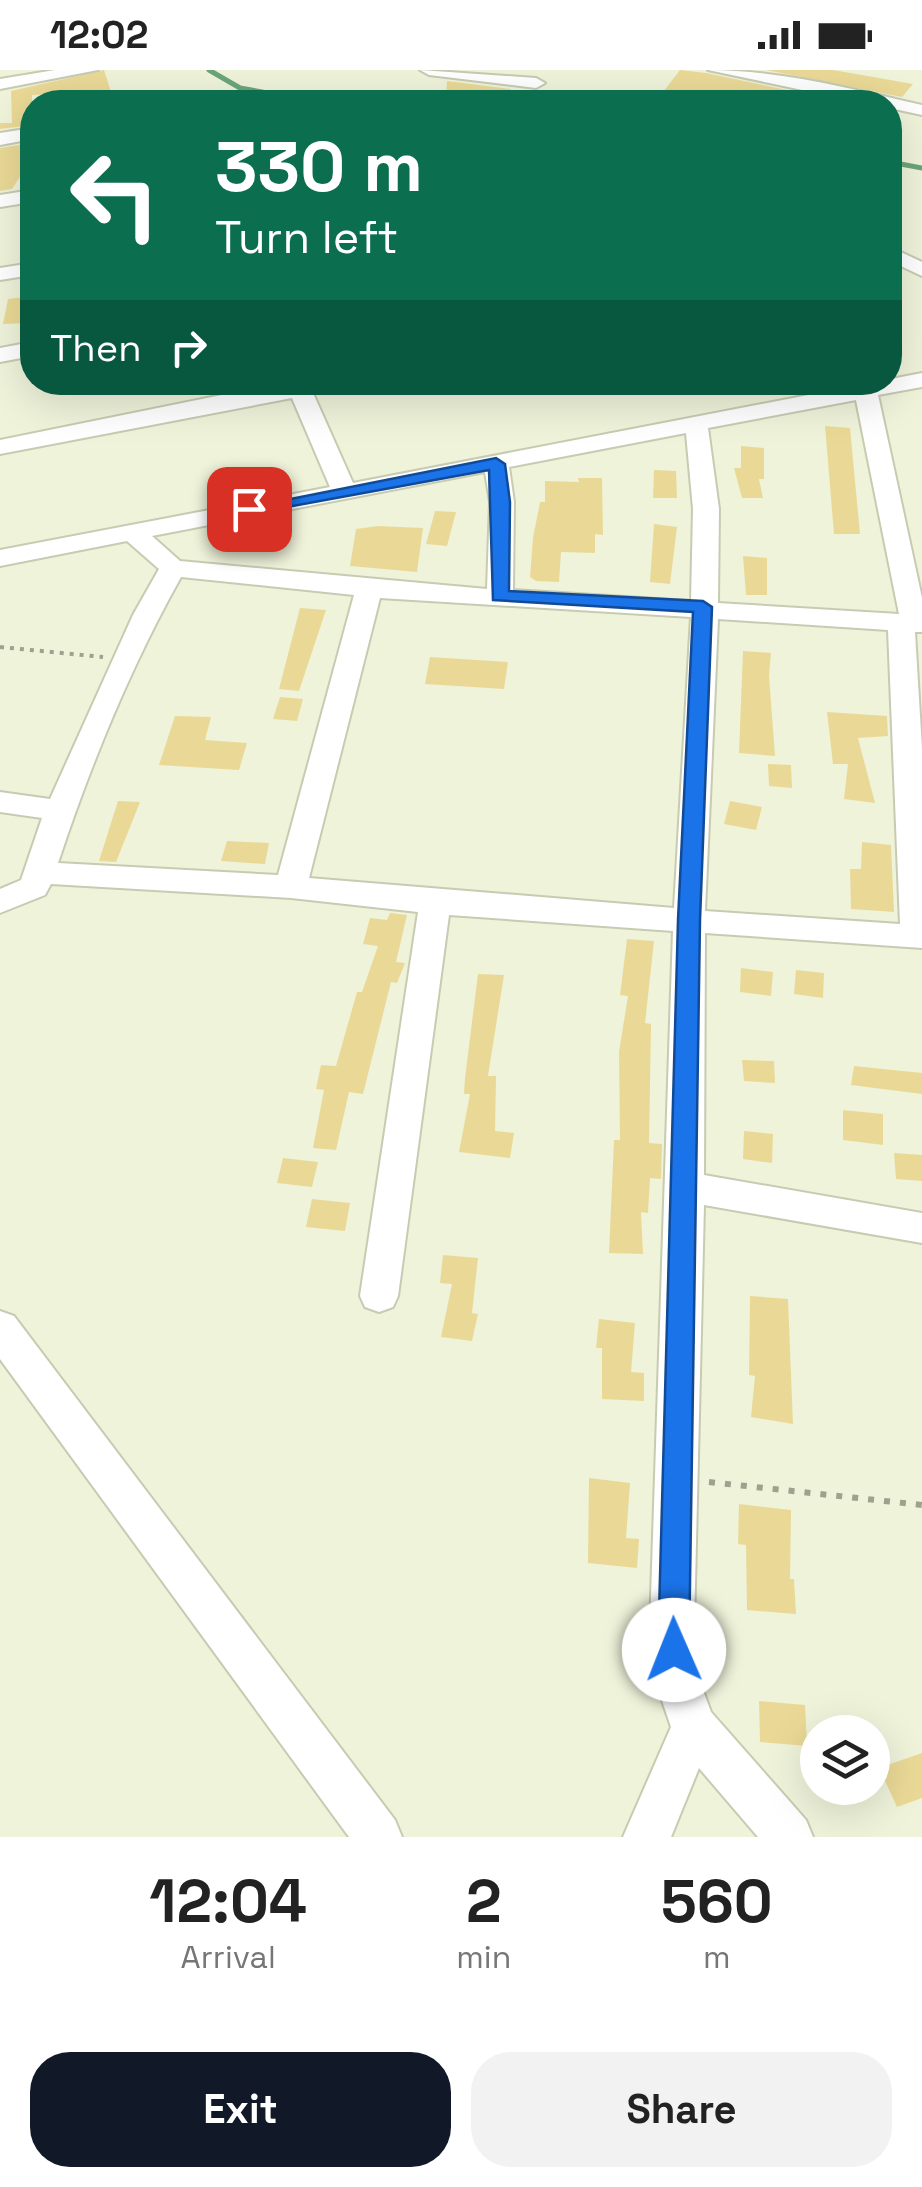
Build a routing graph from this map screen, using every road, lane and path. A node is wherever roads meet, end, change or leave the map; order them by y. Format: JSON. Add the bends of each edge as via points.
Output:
{"nodes":[{"id":1,"x":89,"y":70,"type":"edge"},
{"id":2,"x":428,"y":70,"type":"edge"},
{"id":3,"x":717,"y":70,"type":"edge"},
{"id":4,"x":542,"y":76,"type":"edge"},
{"id":5,"x":0,"y":84,"type":"edge"},
{"id":6,"x":820,"y":90,"type":"edge"},
{"id":7,"x":253,"y":395,"type":"edge"},
{"id":8,"x":301,"y":395,"type":"edge"},
{"id":9,"x":846,"y":395,"type":"edge"},
{"id":10,"x":867,"y":395,"type":"edge"},
{"id":11,"x":695,"y":425,"type":"junction"},
{"id":12,"x":0,"y":447,"type":"edge"},
{"id":13,"x":496,"y":464,"type":"junction"},
{"id":14,"x":344,"y":491,"type":"junction"},
{"id":15,"x":131,"y":532,"type":"junction"},
{"id":16,"x":0,"y":558,"type":"edge"},
{"id":17,"x":173,"y":568,"type":"junction"},
{"id":18,"x":369,"y":589,"type":"junction"},
{"id":19,"x":500,"y":596,"type":"junction"},
{"id":20,"x":703,"y":607,"type":"junction"},
{"id":21,"x":912,"y":624,"type":"edge"},
{"id":22,"x":0,"y":647,"type":"edge"},
{"id":23,"x":126,"y":659,"type":"junction"},
{"id":24,"x":0,"y":802,"type":"edge"},
{"id":25,"x":60,"y":810,"type":"junction"},
{"id":26,"x":40,"y":872,"type":"junction"},
{"id":27,"x":292,"y":886,"type":"junction"},
{"id":28,"x":0,"y":902,"type":"edge"},
{"id":29,"x":434,"y":902,"type":"junction"},
{"id":30,"x":689,"y":920,"type":"junction"},
{"id":31,"x":920,"y":936,"type":"edge"},
{"id":32,"x":686,"y":1187,"type":"junction"},
{"id":33,"x":922,"y":1228,"type":"edge"},
{"id":34,"x":379,"y":1296,"type":"dead end"},
{"id":35,"x":0,"y":1328,"type":"edge"},
{"id":36,"x":676,"y":1479,"type":"junction"},
{"id":37,"x":922,"y":1505,"type":"edge"},
{"id":38,"x":694,"y":1727,"type":"junction"},
{"id":39,"x":378,"y":1837,"type":"edge"},
{"id":40,"x":647,"y":1837,"type":"edge"},
{"id":41,"x":789,"y":1837,"type":"edge"}],
"edges":[{"from":1,"to":5,"type":"street"},
{"from":2,"to":4,"type":"street"},
{"from":3,"to":6,"type":"street"},
{"from":7,"to":12,"type":"street"},
{"from":8,"to":14,"type":"street"},
{"from":9,"to":11,"type":"street"},
{"from":10,"to":21,"type":"street"},
{"from":11,"to":13,"type":"street"},
{"from":11,"to":20,"type":"street","via":[[706,509]]},
{"from":13,"to":14,"type":"street"},
{"from":13,"to":19,"type":"street"},
{"from":14,"to":15,"type":"street"},
{"from":15,"to":16,"type":"street"},
{"from":15,"to":17,"type":"street"},
{"from":17,"to":18,"type":"street"},
{"from":17,"to":23,"type":"street"},
{"from":18,"to":19,"type":"street"},
{"from":18,"to":27,"type":"street"},
{"from":19,"to":20,"type":"street"},
{"from":20,"to":21,"type":"street"},
{"from":20,"to":30,"type":"street"},
{"from":21,"to":31,"type":"street"},
{"from":22,"to":23,"type":"path"},
{"from":23,"to":25,"type":"street"},
{"from":24,"to":25,"type":"street"},
{"from":25,"to":26,"type":"street"},
{"from":26,"to":27,"type":"street"},
{"from":26,"to":28,"type":"street","via":[[34,887]]},
{"from":27,"to":29,"type":"street"},
{"from":29,"to":30,"type":"street"},
{"from":29,"to":34,"type":"street"},
{"from":30,"to":31,"type":"street"},
{"from":30,"to":32,"type":"street"},
{"from":32,"to":33,"type":"street"},
{"from":32,"to":36,"type":"street"},
{"from":35,"to":39,"type":"street"},
{"from":36,"to":37,"type":"path"},
{"from":36,"to":38,"type":"street","via":[[672,1627],[676,1674]]},
{"from":38,"to":40,"type":"street"},
{"from":38,"to":41,"type":"street"}]}
